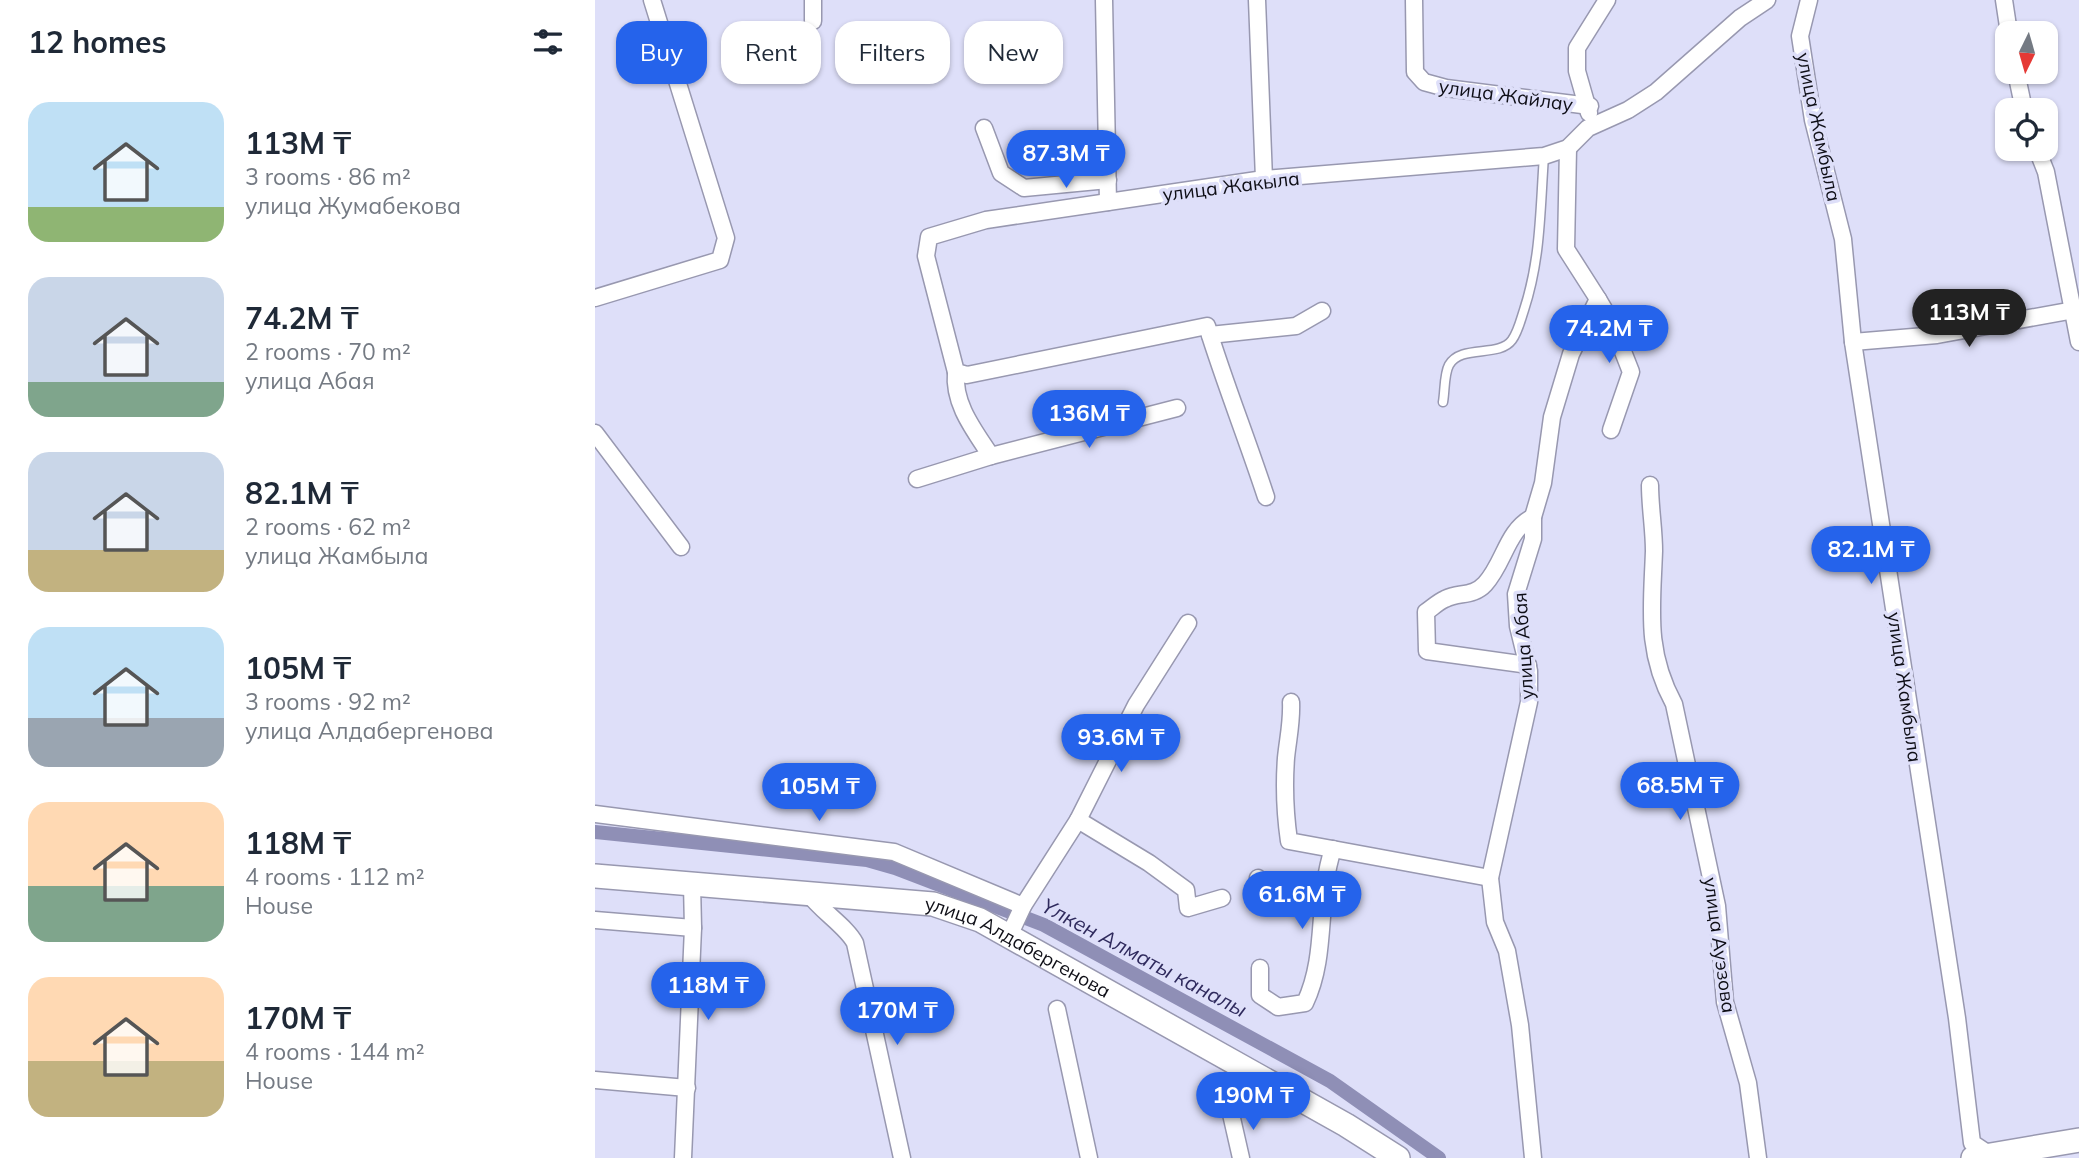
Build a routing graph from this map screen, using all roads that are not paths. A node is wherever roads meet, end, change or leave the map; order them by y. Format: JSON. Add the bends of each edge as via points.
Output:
{"nodes":[{"id":1,"x":652,"y":0,"type":"edge"},
{"id":2,"x":813,"y":0,"type":"edge"},
{"id":3,"x":1104,"y":0,"type":"edge"},
{"id":4,"x":1257,"y":0,"type":"edge"},
{"id":5,"x":1414,"y":0,"type":"edge"},
{"id":6,"x":1607,"y":0,"type":"edge"},
{"id":7,"x":1767,"y":0,"type":"edge"},
{"id":8,"x":1809,"y":0,"type":"edge"},
{"id":9,"x":2004,"y":0,"type":"edge"},
{"id":10,"x":813,"y":21,"type":"dead end"},
{"id":11,"x":2007,"y":21,"type":"edge"},
{"id":12,"x":1590,"y":106,"type":"junction"},
{"id":13,"x":984,"y":128,"type":"dead end"},
{"id":14,"x":1588,"y":128,"type":"junction"},
{"id":15,"x":1568,"y":148,"type":"junction"},
{"id":16,"x":1544,"y":156,"type":"junction"},
{"id":17,"x":2042,"y":161,"type":"edge"},
{"id":18,"x":1264,"y":179,"type":"junction"},
{"id":19,"x":1108,"y":180,"type":"junction"},
{"id":20,"x":1108,"y":202,"type":"junction"},
{"id":21,"x":596,"y":294,"type":"edge"},
{"id":22,"x":1598,"y":299,"type":"junction"},
{"id":23,"x":2076,"y":310,"type":"edge"},
{"id":24,"x":1322,"y":311,"type":"dead end"},
{"id":25,"x":1210,"y":335,"type":"junction"},
{"id":26,"x":1853,"y":342,"type":"junction"},
{"id":27,"x":2079,"y":342,"type":"edge"},
{"id":28,"x":956,"y":372,"type":"junction"},
{"id":29,"x":1443,"y":402,"type":"dead end"},
{"id":30,"x":1177,"y":408,"type":"dead end"},
{"id":31,"x":1611,"y":430,"type":"dead end"},
{"id":32,"x":595,"y":433,"type":"edge"},
{"id":33,"x":991,"y":456,"type":"junction"},
{"id":34,"x":917,"y":479,"type":"dead end"},
{"id":35,"x":1650,"y":485,"type":"dead end"},
{"id":36,"x":1266,"y":497,"type":"dead end"},
{"id":37,"x":1533,"y":517,"type":"junction"},
{"id":38,"x":681,"y":547,"type":"dead end"},
{"id":39,"x":1188,"y":622,"type":"dead end"},
{"id":40,"x":1528,"y":665,"type":"junction"},
{"id":41,"x":1291,"y":702,"type":"dead end"},
{"id":42,"x":595,"y":814,"type":"edge"},
{"id":43,"x":1078,"y":820,"type":"junction"},
{"id":44,"x":1333,"y":849,"type":"junction"},
{"id":45,"x":595,"y":876,"type":"edge"},
{"id":46,"x":1258,"y":878,"type":"dead end"},
{"id":47,"x":1490,"y":878,"type":"junction"},
{"id":48,"x":692,"y":884,"type":"junction"},
{"id":49,"x":808,"y":893,"type":"junction"},
{"id":50,"x":1222,"y":898,"type":"dead end"},
{"id":51,"x":1321,"y":905,"type":"junction"},
{"id":52,"x":1023,"y":906,"type":"junction"},
{"id":53,"x":595,"y":920,"type":"edge"},
{"id":54,"x":694,"y":928,"type":"junction"},
{"id":55,"x":1009,"y":936,"type":"junction"},
{"id":56,"x":1260,"y":968,"type":"dead end"},
{"id":57,"x":1057,"y":1009,"type":"dead end"},
{"id":58,"x":595,"y":1080,"type":"edge"},
{"id":59,"x":688,"y":1088,"type":"junction"},
{"id":60,"x":1231,"y":1114,"type":"dead end"},
{"id":61,"x":2079,"y":1140,"type":"edge"},
{"id":62,"x":1986,"y":1157,"type":"edge"},
{"id":63,"x":683,"y":1158,"type":"edge"},
{"id":64,"x":902,"y":1158,"type":"edge"},
{"id":65,"x":1089,"y":1158,"type":"edge"},
{"id":66,"x":1241,"y":1158,"type":"edge"},
{"id":67,"x":1398,"y":1158,"type":"edge"},
{"id":68,"x":1533,"y":1158,"type":"edge"},
{"id":69,"x":1758,"y":1158,"type":"edge"}],
"edges":[{"from":1,"to":21,"type":"street","via":[[726,238],[720,260]]},
{"from":2,"to":10,"type":"street"},
{"from":3,"to":19,"type":"street"},
{"from":4,"to":18,"type":"street"},
{"from":5,"to":12,"type":"street","name":"улица Жайлау","via":[[1415,72],[1424,82]]},
{"from":6,"to":12,"type":"street","via":[[1577,48],[1577,71]]},
{"from":7,"to":14,"type":"street","name":"улица Жакыла","via":[[1656,92]]},
{"from":8,"to":26,"type":"street","name":"улица Жамбыла","via":[[1800,36],[1813,121],[1843,239]]},
{"from":9,"to":11,"type":"street"},
{"from":12,"to":14,"type":"street"},
{"from":13,"to":19,"type":"street","via":[[1001,173],[1024,188]]},
{"from":14,"to":15,"type":"street","name":"улица Жакыла"},
{"from":15,"to":16,"type":"street","name":"улица Жакыла"},
{"from":15,"to":22,"type":"street","via":[[1566,249]]},
{"from":16,"to":18,"type":"street","name":"улица Жакыла"},
{"from":16,"to":29,"type":"lane","via":[[1536,273],[1518,328],[1504,347],[1453,360]]},
{"from":17,"to":23,"type":"street"},
{"from":18,"to":20,"type":"street","name":"улица Жакыла"},
{"from":19,"to":20,"type":"street"},
{"from":20,"to":28,"type":"street","name":"улица Жакыла","via":[[986,220],[929,237],[926,256]]},
{"from":22,"to":31,"type":"street","via":[[1631,372]]},
{"from":22,"to":37,"type":"street","name":"улица Абая","via":[[1571,354],[1552,417]]},
{"from":23,"to":26,"type":"street","via":[[1937,335]]},
{"from":23,"to":27,"type":"street"},
{"from":24,"to":25,"type":"street","via":[[1296,326]]},
{"from":25,"to":28,"type":"street","via":[[1207,326],[967,375]]},
{"from":25,"to":36,"type":"street"},
{"from":26,"to":62,"type":"street","name":"улица Жамбыла","via":[[1957,1018],[1972,1143]]},
{"from":28,"to":33,"type":"street","via":[[954,389]]},
{"from":30,"to":33,"type":"street"},
{"from":32,"to":38,"type":"street"},
{"from":33,"to":34,"type":"street"},
{"from":35,"to":69,"type":"street","name":"улица Ауэзова","via":[[1654,549],[1650,629],[1661,681],[1674,704],[1717,906],[1725,1002],[1748,1083]]},
{"from":37,"to":40,"type":"street","name":"улица Абая","via":[[1533,539],[1516,594]]},
{"from":37,"to":40,"type":"street","via":[[1511,537],[1485,584],[1473,594],[1443,599],[1426,612],[1425,636],[1427,651]]},
{"from":39,"to":43,"type":"street","via":[[1136,705]]},
{"from":40,"to":47,"type":"street","name":"улица Абая","via":[[1529,702]]},
{"from":41,"to":44,"type":"street","via":[[1285,814],[1289,841]]},
{"from":42,"to":52,"type":"street","via":[[894,852]]},
{"from":43,"to":50,"type":"street","via":[[1185,891],[1188,908]]},
{"from":43,"to":52,"type":"street"},
{"from":44,"to":47,"type":"street"},
{"from":44,"to":51,"type":"street"},
{"from":45,"to":48,"type":"main road","name":"улица Алдабергенова"},
{"from":46,"to":51,"type":"street","via":[[1263,895],[1284,905]]},
{"from":47,"to":68,"type":"street","name":"улица Абая","via":[[1495,922],[1507,951],[1520,1025]]},
{"from":48,"to":49,"type":"main road","name":"улица Алдабергенова"},
{"from":48,"to":54,"type":"street"},
{"from":49,"to":55,"type":"main road","name":"улица Алдабергенова","via":[[933,904]]},
{"from":49,"to":64,"type":"street","via":[[855,943]]},
{"from":51,"to":56,"type":"street","via":[[1321,945],[1313,988],[1305,1003],[1278,1007],[1260,995]]},
{"from":52,"to":55,"type":"street"},
{"from":53,"to":54,"type":"street"},
{"from":54,"to":59,"type":"street"},
{"from":55,"to":67,"type":"main road","name":"улица Алдабергенова"},
{"from":57,"to":65,"type":"street"},
{"from":58,"to":59,"type":"street"},
{"from":59,"to":63,"type":"street"},
{"from":60,"to":66,"type":"street"},
{"from":61,"to":62,"type":"main road"}]}
